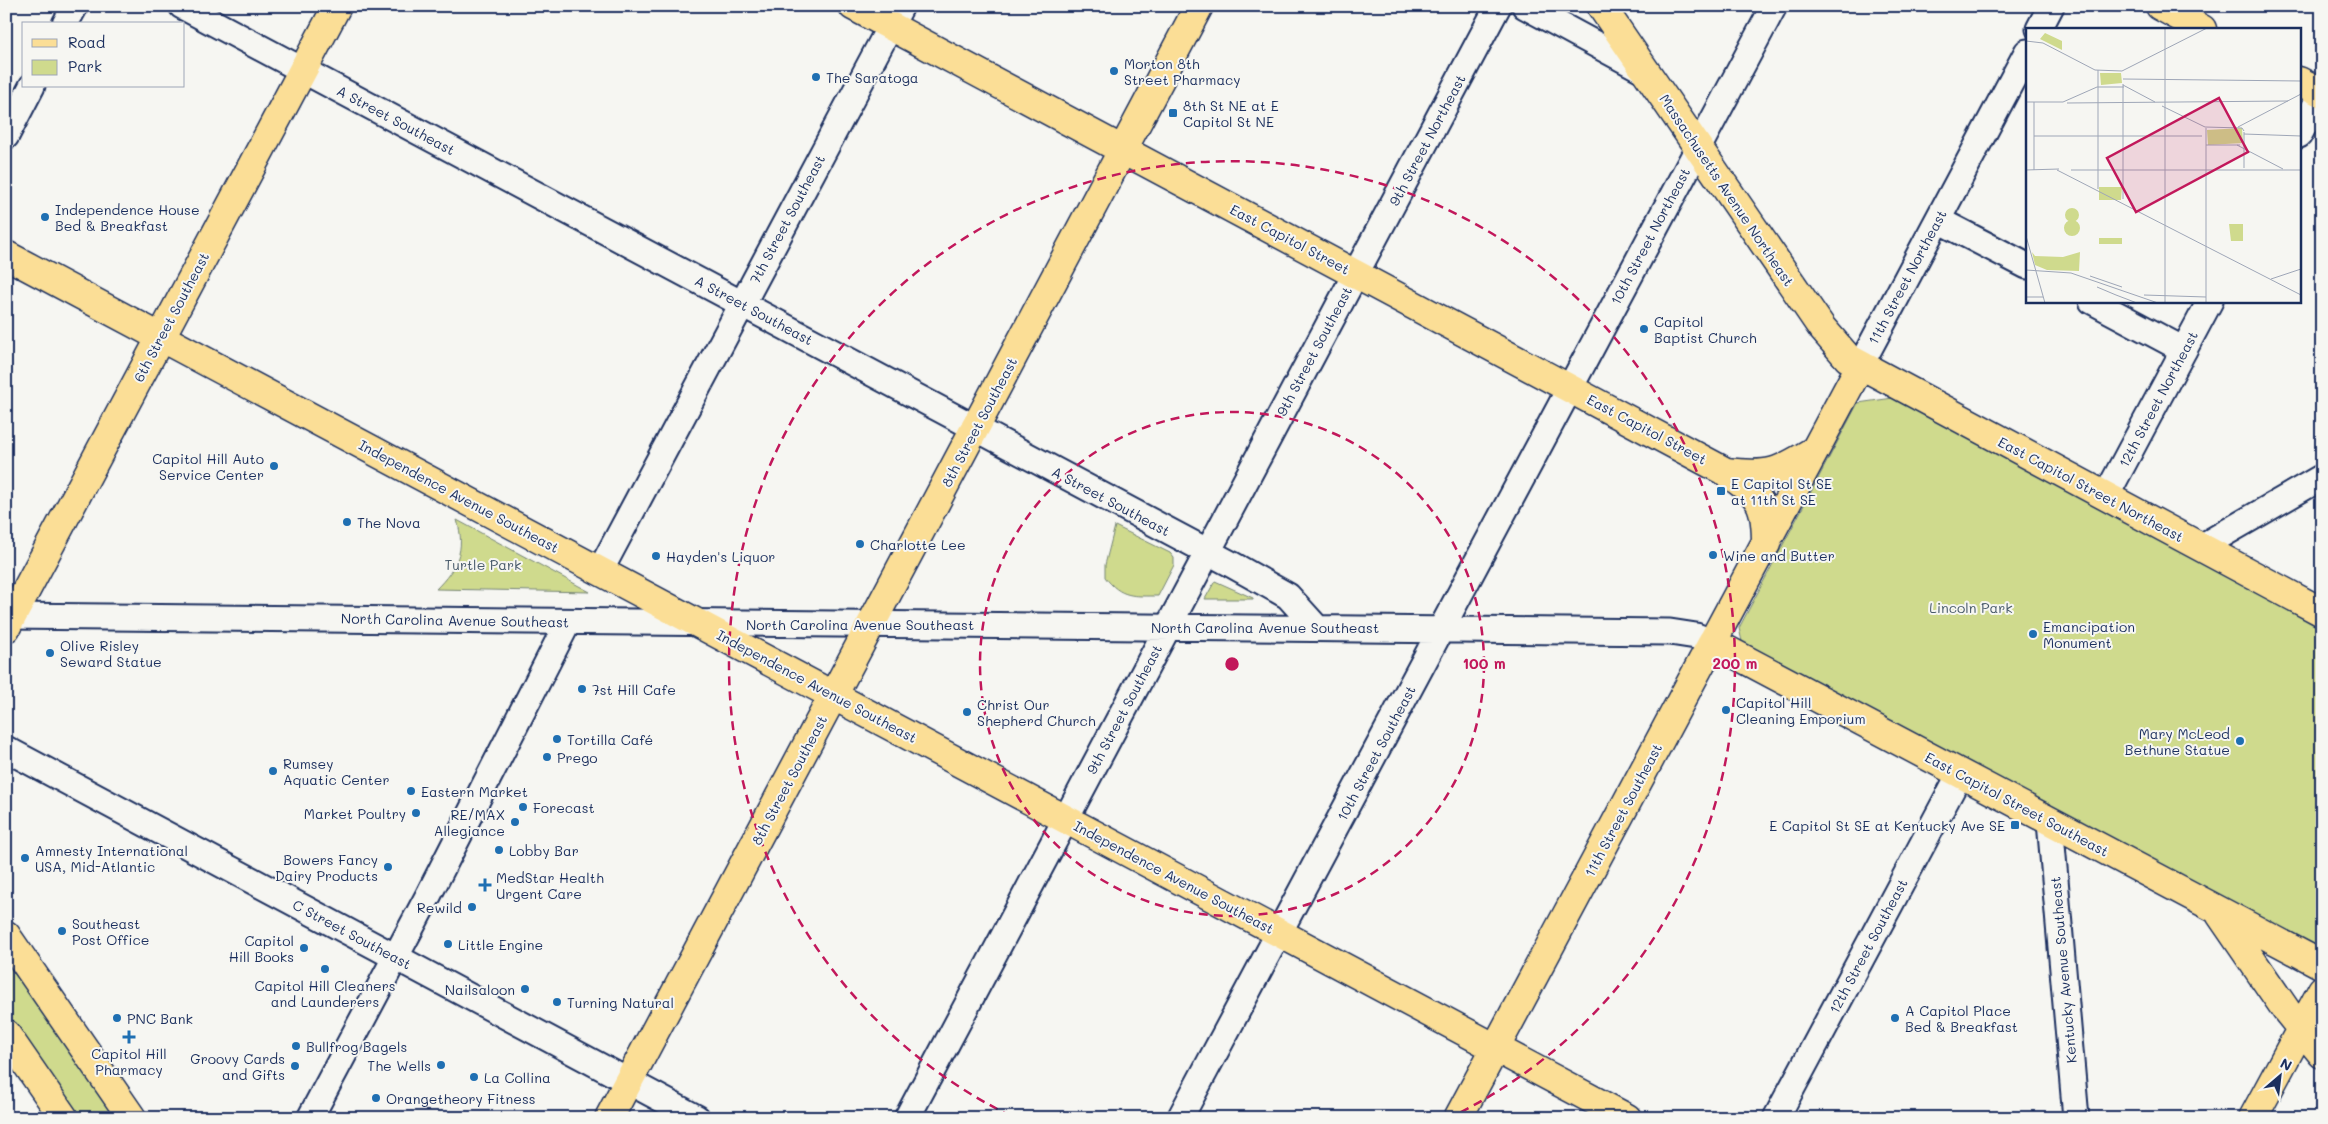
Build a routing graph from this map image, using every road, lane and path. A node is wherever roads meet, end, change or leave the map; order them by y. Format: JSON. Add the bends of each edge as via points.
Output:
{"nodes":[{"id":1,"x":75,"y":6,"type":"edge"},
{"id":2,"x":182,"y":6,"type":"edge"},
{"id":3,"x":337,"y":6,"type":"edge"},
{"id":4,"x":853,"y":6,"type":"edge"},
{"id":5,"x":1199,"y":6,"type":"edge"},
{"id":6,"x":1498,"y":6,"type":"edge"},
{"id":7,"x":1525,"y":6,"type":"edge"},
{"id":8,"x":1601,"y":6,"type":"edge"},
{"id":9,"x":1774,"y":6,"type":"edge"},
{"id":10,"x":2051,"y":6,"type":"edge"},
{"id":11,"x":2160,"y":6,"type":"edge"},
{"id":12,"x":896,"y":16,"type":"edge"},
{"id":13,"x":66,"y":22,"type":"edge"},
{"id":14,"x":2040,"y":28,"type":"edge"},
{"id":15,"x":2200,"y":28,"type":"edge"},
{"id":16,"x":2026,"y":54,"type":"edge"},
{"id":17,"x":302,"y":71,"type":"junction"},
{"id":18,"x":1645,"y":71,"type":"junction"},
{"id":19,"x":2300,"y":81,"type":"edge"},
{"id":20,"x":31,"y":88,"type":"edge"},
{"id":21,"x":2322,"y":93,"type":"edge"},
{"id":22,"x":2300,"y":133,"type":"edge"},
{"id":23,"x":6,"y":136,"type":"edge"},
{"id":24,"x":1698,"y":147,"type":"junction"},
{"id":25,"x":1123,"y":150,"type":"junction"},
{"id":26,"x":1938,"y":220,"type":"junction"},
{"id":27,"x":6,"y":255,"type":"edge"},
{"id":28,"x":2026,"y":265,"type":"edge"},
{"id":29,"x":1355,"y":274,"type":"junction"},
{"id":30,"x":2094,"y":302,"type":"edge"},
{"id":31,"x":2209,"y":302,"type":"edge"},
{"id":32,"x":742,"y":304,"type":"junction"},
{"id":33,"x":160,"y":337,"type":"junction"},
{"id":34,"x":2184,"y":350,"type":"junction"},
{"id":35,"x":1860,"y":366,"type":"junction"},
{"id":36,"x":1570,"y":388,"type":"junction"},
{"id":37,"x":976,"y":428,"type":"junction"},
{"id":38,"x":1815,"y":450,"type":"junction"},
{"id":39,"x":1726,"y":472,"type":"junction"},
{"id":40,"x":2322,"y":476,"type":"edge"},
{"id":41,"x":2106,"y":496,"type":"junction"},
{"id":42,"x":1788,"y":502,"type":"joint"},
{"id":43,"x":1766,"y":544,"type":"junction"},
{"id":44,"x":2201,"y":547,"type":"junction"},
{"id":45,"x":1207,"y":552,"type":"junction"},
{"id":46,"x":600,"y":571,"type":"junction"},
{"id":47,"x":2322,"y":612,"type":"edge"},
{"id":48,"x":8,"y":616,"type":"edge"},
{"id":49,"x":568,"y":622,"type":"junction"},
{"id":50,"x":695,"y":622,"type":"junction"},
{"id":51,"x":872,"y":624,"type":"junction"},
{"id":52,"x":1168,"y":627,"type":"junction"},
{"id":53,"x":1316,"y":627,"type":"junction"},
{"id":54,"x":1443,"y":629,"type":"junction"},
{"id":55,"x":1712,"y":642,"type":"junction"},
{"id":56,"x":834,"y":695,"type":"junction"},
{"id":57,"x":6,"y":749,"type":"edge"},
{"id":58,"x":1960,"y":774,"type":"junction"},
{"id":59,"x":1065,"y":818,"type":"junction"},
{"id":60,"x":2050,"y":822,"type":"junction"},
{"id":61,"x":2218,"y":910,"type":"junction"},
{"id":62,"x":1280,"y":932,"type":"junction"},
{"id":63,"x":6,"y":935,"type":"edge"},
{"id":64,"x":395,"y":957,"type":"junction"},
{"id":65,"x":2322,"y":965,"type":"edge"},
{"id":66,"x":2322,"y":990,"type":"edge"},
{"id":67,"x":2301,"y":1029,"type":"junction"},
{"id":68,"x":6,"y":1034,"type":"edge"},
{"id":69,"x":1495,"y":1048,"type":"junction"},
{"id":70,"x":2322,"y":1054,"type":"edge"},
{"id":71,"x":628,"y":1081,"type":"junction"},
{"id":72,"x":64,"y":1118,"type":"edge"},
{"id":73,"x":132,"y":1118,"type":"edge"},
{"id":74,"x":310,"y":1118,"type":"edge"},
{"id":75,"x":609,"y":1118,"type":"edge"},
{"id":76,"x":697,"y":1118,"type":"edge"},
{"id":77,"x":907,"y":1118,"type":"edge"},
{"id":78,"x":1180,"y":1118,"type":"edge"},
{"id":79,"x":1458,"y":1118,"type":"edge"},
{"id":80,"x":1627,"y":1118,"type":"edge"},
{"id":81,"x":1776,"y":1118,"type":"edge"},
{"id":82,"x":2076,"y":1118,"type":"edge"},
{"id":83,"x":2253,"y":1118,"type":"edge"}],
"edges":[{"from":1,"to":13,"type":"street"},
{"from":2,"to":17,"type":"street","name":"A Street Southeast"},
{"from":3,"to":17,"type":"main road","name":"6th Street Southeast"},
{"from":4,"to":12,"type":"main road","name":"East Capitol Street"},
{"from":5,"to":25,"type":"main road","name":"8th Street Southeast"},
{"from":6,"to":29,"type":"street","name":"9th Street Northeast"},
{"from":7,"to":18,"type":"street"},
{"from":8,"to":18,"type":"main road","name":"Massachusetts Avenue Northeast"},
{"from":9,"to":24,"type":"street","name":"10th Street Northeast"},
{"from":10,"to":14,"type":"street"},
{"from":11,"to":15,"type":"main road"},
{"from":12,"to":25,"type":"main road","name":"East Capitol Street"},
{"from":12,"to":32,"type":"street","name":"7th Street Southeast"},
{"from":16,"to":26,"type":"street","name":"11th Street Northeast"},
{"from":17,"to":32,"type":"street","name":"A Street Southeast"},
{"from":17,"to":33,"type":"main road","name":"6th Street Southeast"},
{"from":18,"to":24,"type":"main road","name":"Massachusetts Avenue Northeast"},
{"from":19,"to":21,"type":"main road"},
{"from":20,"to":23,"type":"street"},
{"from":21,"to":22,"type":"street"},
{"from":24,"to":35,"type":"main road","name":"Massachusetts Avenue Northeast","via":[[1822,328],[1840,352]]},
{"from":24,"to":36,"type":"street","name":"10th Street Northeast"},
{"from":25,"to":29,"type":"main road","name":"East Capitol Street"},
{"from":25,"to":37,"type":"main road","name":"8th Street Southeast"},
{"from":26,"to":28,"type":"street"},
{"from":26,"to":35,"type":"street","name":"11th Street Northeast"},
{"from":27,"to":33,"type":"main road","name":"Independence Avenue Southeast"},
{"from":29,"to":36,"type":"main road","name":"East Capitol Street"},
{"from":29,"to":45,"type":"street","name":"9th Street Southeast"},
{"from":30,"to":34,"type":"street"},
{"from":31,"to":34,"type":"street","name":"12th Street Northeast"},
{"from":32,"to":37,"type":"street","name":"A Street Southeast"},
{"from":32,"to":46,"type":"street","name":"7th Street Southeast"},
{"from":33,"to":46,"type":"main road","name":"Independence Avenue Southeast"},
{"from":33,"to":48,"type":"main road","name":"6th Street Southeast"},
{"from":34,"to":41,"type":"street","name":"12th Street Northeast"},
{"from":35,"to":38,"type":"main road","name":"11th Street Northeast"},
{"from":35,"to":41,"type":"main road","name":"East Capitol Street Northeast"},
{"from":36,"to":39,"type":"main road","name":"East Capitol Street"},
{"from":36,"to":54,"type":"street","name":"10th Street Southeast"},
{"from":37,"to":45,"type":"street","name":"A Street Southeast"},
{"from":37,"to":51,"type":"main road","name":"8th Street Southeast"},
{"from":38,"to":39,"type":"main road","via":[[1772,474]]},
{"from":38,"to":42,"type":"main road","name":"11th Street Northeast"},
{"from":39,"to":43,"type":"main road","via":[[1759,499],[1766,516]]},
{"from":40,"to":44,"type":"street"},
{"from":41,"to":44,"type":"main road","name":"East Capitol Street Northeast"},
{"from":42,"to":43,"type":"main road","name":"11th Street Southeast"},
{"from":43,"to":55,"type":"main road","name":"11th Street Southeast"},
{"from":44,"to":47,"type":"main road","name":"East Capitol Street Northeast"},
{"from":45,"to":52,"type":"street","name":"9th Street Southeast"},
{"from":45,"to":53,"type":"street","name":"A Street Southeast","via":[[1288,596]]},
{"from":46,"to":50,"type":"main road","name":"Independence Avenue Southeast"},
{"from":48,"to":49,"type":"street","name":"North Carolina Avenue Southeast"},
{"from":49,"to":50,"type":"street","name":"North Carolina Avenue Southeast"},
{"from":49,"to":64,"type":"street"},
{"from":50,"to":51,"type":"street","name":"North Carolina Avenue Southeast"},
{"from":50,"to":56,"type":"main road","name":"Independence Avenue Southeast"},
{"from":51,"to":52,"type":"street","name":"North Carolina Avenue Southeast"},
{"from":51,"to":56,"type":"main road","name":"8th Street Southeast"},
{"from":52,"to":53,"type":"street","name":"North Carolina Avenue Southeast"},
{"from":52,"to":59,"type":"street","name":"9th Street Southeast"},
{"from":53,"to":54,"type":"street","name":"North Carolina Avenue Southeast"},
{"from":54,"to":55,"type":"street","name":"North Carolina Avenue Southeast","via":[[1670,632]]},
{"from":54,"to":62,"type":"street","name":"10th Street Southeast"},
{"from":55,"to":58,"type":"main road","name":"East Capitol Street Southeast"},
{"from":55,"to":69,"type":"main road","name":"11th Street Southeast"},
{"from":56,"to":59,"type":"main road","name":"Independence Avenue Southeast"},
{"from":56,"to":71,"type":"main road","name":"8th Street Southeast"},
{"from":57,"to":64,"type":"street","name":"C Street Southeast"},
{"from":58,"to":60,"type":"main road","name":"East Capitol Street Southeast"},
{"from":58,"to":81,"type":"street","name":"12th Street Southeast"},
{"from":59,"to":62,"type":"main road","name":"Independence Avenue Southeast"},
{"from":59,"to":77,"type":"street","name":"9th Street Southeast"},
{"from":60,"to":61,"type":"main road","name":"East Capitol Street Southeast"},
{"from":60,"to":82,"type":"street","name":"Kentucky Avenue Southeast"},
{"from":61,"to":65,"type":"main road","name":"East Capitol Street Southeast"},
{"from":61,"to":67,"type":"main road"},
{"from":62,"to":69,"type":"main road","name":"Independence Avenue Southeast"},
{"from":62,"to":78,"type":"street","name":"10th Street Southeast"},
{"from":63,"to":73,"type":"main road"},
{"from":64,"to":71,"type":"street","name":"C Street Southeast"},
{"from":64,"to":74,"type":"street"},
{"from":66,"to":67,"type":"main road"},
{"from":67,"to":70,"type":"main road"},
{"from":67,"to":83,"type":"main road"},
{"from":68,"to":72,"type":"main road"},
{"from":69,"to":79,"type":"main road","name":"11th Street Southeast"},
{"from":69,"to":80,"type":"main road","name":"Independence Avenue Southeast"},
{"from":71,"to":75,"type":"main road","name":"8th Street Southeast"},
{"from":71,"to":76,"type":"street","name":"C Street Southeast"}]}
